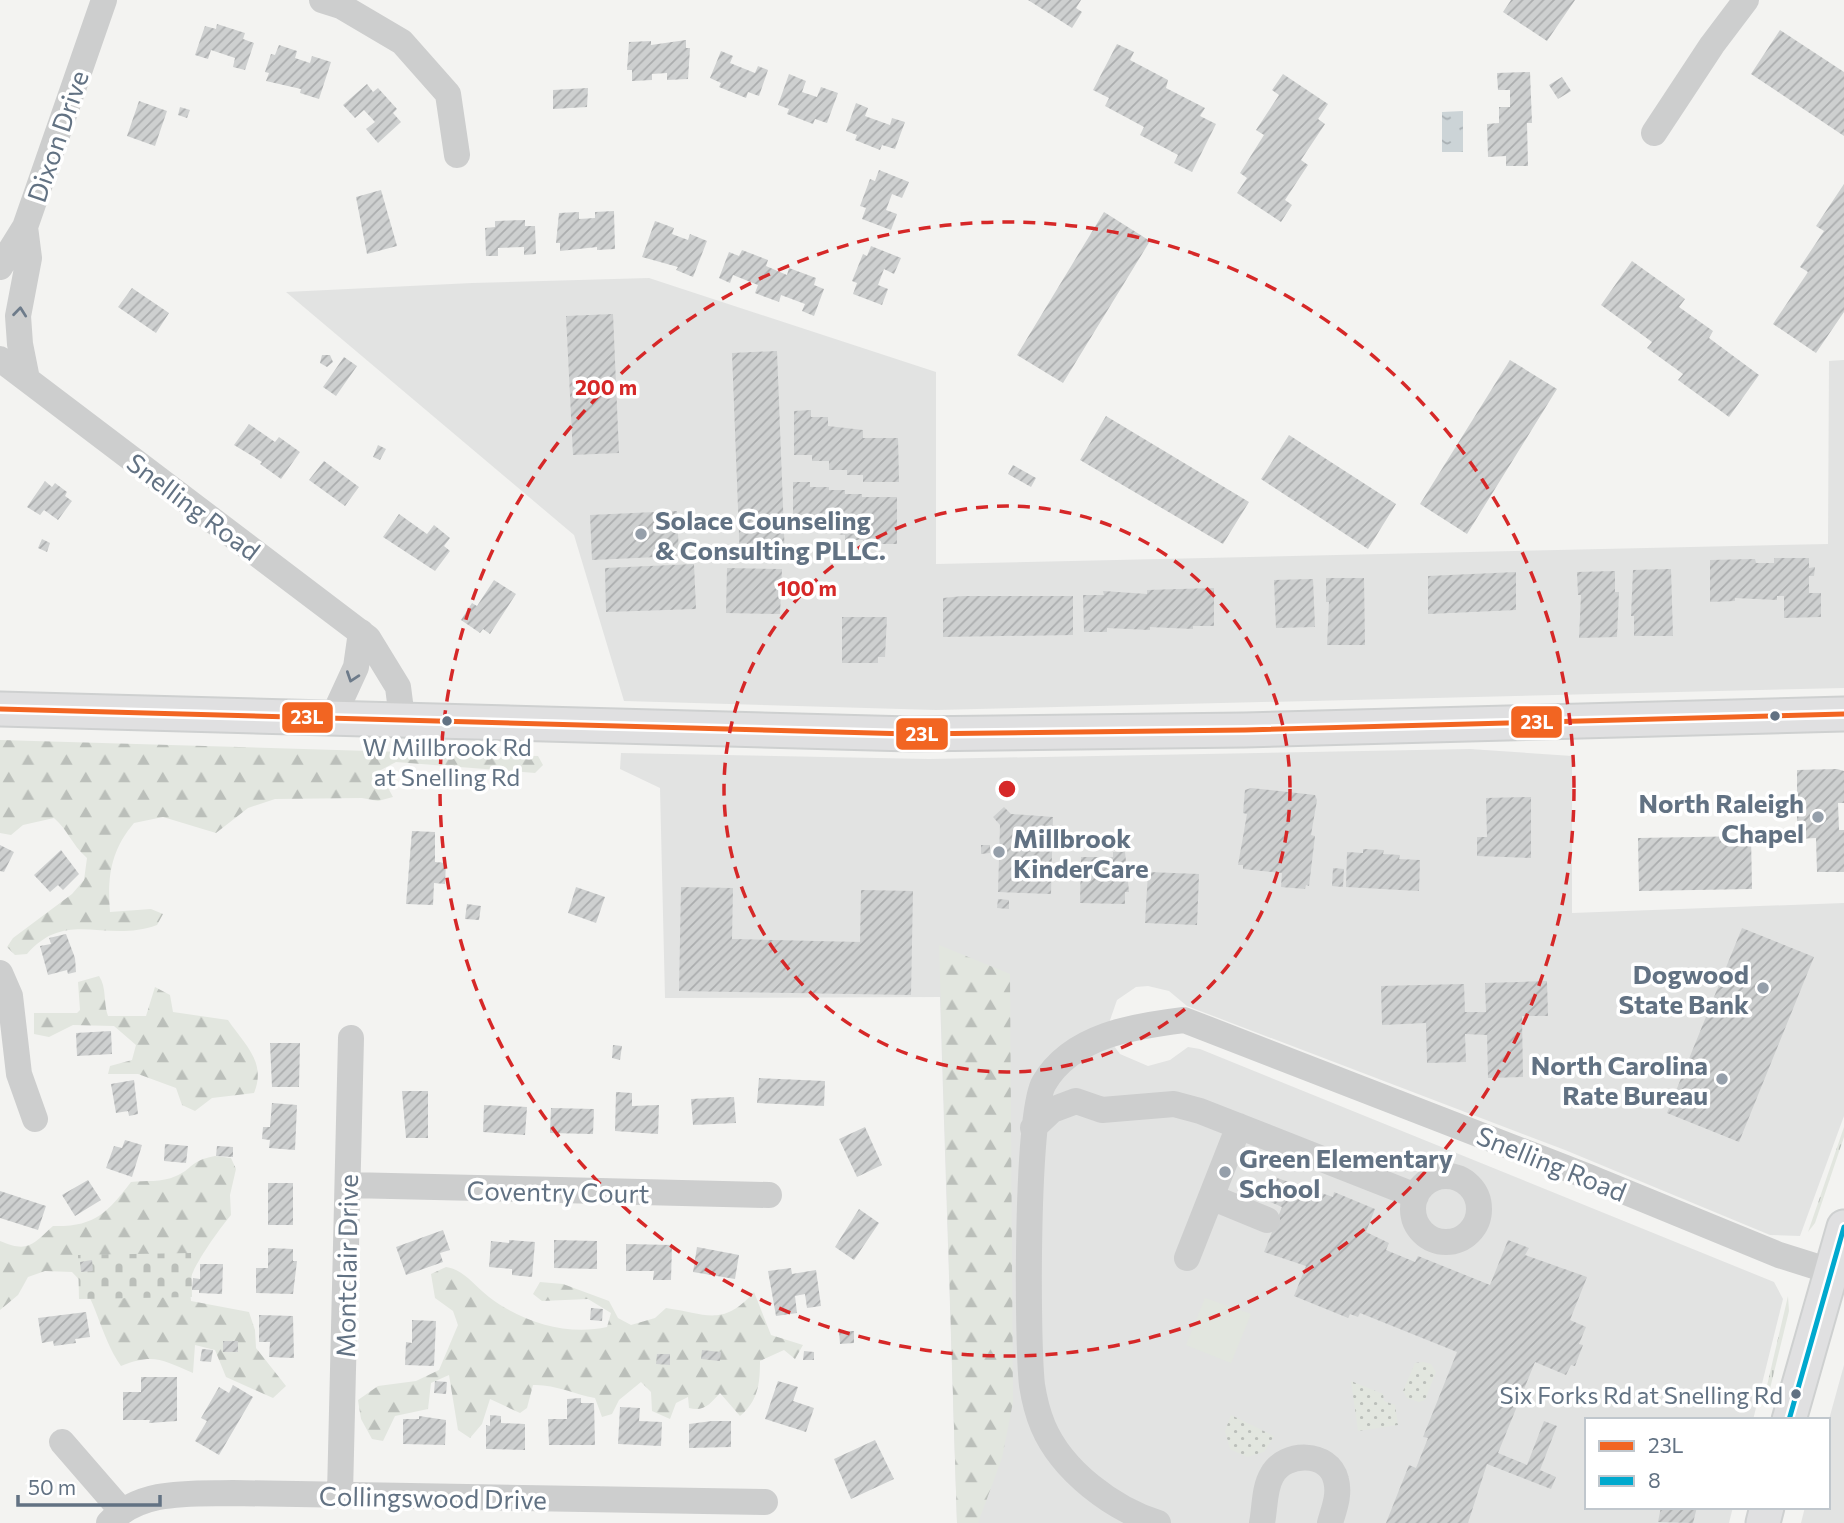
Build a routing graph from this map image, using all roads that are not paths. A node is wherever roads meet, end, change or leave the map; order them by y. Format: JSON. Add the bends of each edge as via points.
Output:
{"nodes":[{"id":1,"x":104,"y":0,"type":"edge"},
{"id":2,"x":322,"y":0,"type":"edge"},
{"id":3,"x":1746,"y":0,"type":"edge"},
{"id":4,"x":1654,"y":133,"type":"dead end"},
{"id":5,"x":457,"y":155,"type":"dead end"},
{"id":6,"x":25,"y":227,"type":"junction"},
{"id":7,"x":0,"y":267,"type":"edge"},
{"id":8,"x":0,"y":359,"type":"edge"},
{"id":9,"x":27,"y":379,"type":"junction"},
{"id":10,"x":361,"y":632,"type":"junction"},
{"id":11,"x":0,"y":709,"type":"edge"},
{"id":12,"x":1844,"y":714,"type":"edge"},
{"id":13,"x":333,"y":717,"type":"junction"},
{"id":14,"x":402,"y":718,"type":"junction"},
{"id":15,"x":0,"y":973,"type":"edge"},
{"id":16,"x":351,"y":1038,"type":"dead end"},
{"id":17,"x":1077,"y":1051,"type":"junction"},
{"id":18,"x":1084,"y":1102,"type":"junction"},
{"id":19,"x":35,"y":1119,"type":"dead end"},
{"id":20,"x":1239,"y":1126,"type":"junction"},
{"id":21,"x":1033,"y":1128,"type":"junction"},
{"id":22,"x":348,"y":1185,"type":"junction"},
{"id":23,"x":769,"y":1195,"type":"dead end"},
{"id":24,"x":1416,"y":1196,"type":"dead end"},
{"id":25,"x":1211,"y":1197,"type":"junction"},
{"id":26,"x":1267,"y":1220,"type":"dead end"},
{"id":27,"x":1844,"y":1227,"type":"edge"},
{"id":28,"x":1186,"y":1258,"type":"dead end"},
{"id":29,"x":1830,"y":1271,"type":"junction"},
{"id":30,"x":1790,"y":1418,"type":"edge"},
{"id":31,"x":62,"y":1442,"type":"dead end"},
{"id":32,"x":340,"y":1494,"type":"junction"},
{"id":33,"x":765,"y":1502,"type":"dead end"},
{"id":34,"x":115,"y":1517,"type":"edge"},
{"id":35,"x":1158,"y":1523,"type":"edge"},
{"id":36,"x":1262,"y":1523,"type":"edge"},
{"id":37,"x":1331,"y":1523,"type":"edge"}],
"edges":[{"from":1,"to":6,"type":"street","name":"Dixon Drive"},
{"from":2,"to":5,"type":"street","via":[[341,6],[402,42],[448,94]]},
{"from":3,"to":4,"type":"street"},
{"from":6,"to":7,"type":"street","name":"Dixon Drive"},
{"from":9,"to":6,"type":"street","one_way":true,"via":[[18,316],[29,258]]},
{"from":8,"to":9,"type":"street","name":"Snelling Road"},
{"from":9,"to":10,"type":"street","name":"Snelling Road"},
{"from":10,"to":13,"type":"street","one_way":true,"via":[[356,667]]},
{"from":10,"to":14,"type":"street","name":"Snelling Road","via":[[398,687]]},
{"from":11,"to":13,"type":"main road"},
{"from":12,"to":14,"type":"main road","via":[[961,734]]},
{"from":13,"to":14,"type":"main road"},
{"from":15,"to":19,"type":"street","via":[[10,996],[19,1074]]},
{"from":16,"to":22,"type":"street","name":"Montclair Drive"},
{"from":17,"to":18,"type":"street","via":[[1077,1086]]},
{"from":17,"to":21,"type":"street","name":"Snelling Road","via":[[1043,1084]]},
{"from":17,"to":29,"type":"street","name":"Snelling Road","via":[[1097,1038],[1184,1020],[1779,1255]]},
{"from":18,"to":20,"type":"street","via":[[1102,1110],[1174,1104]]},
{"from":18,"to":21,"type":"street","via":[[1052,1110]]},
{"from":20,"to":24,"type":"street"},
{"from":20,"to":25,"type":"street"},
{"from":21,"to":35,"type":"street","name":"Snelling Road","via":[[1029,1330],[1032,1387],[1043,1427],[1066,1461],[1097,1491],[1135,1516]]},
{"from":22,"to":23,"type":"street","name":"Coventry Court"},
{"from":22,"to":32,"type":"street","name":"Montclair Drive"},
{"from":25,"to":26,"type":"street"},
{"from":25,"to":28,"type":"street"},
{"from":27,"to":29,"type":"main road"},
{"from":29,"to":30,"type":"main road"},
{"from":31,"to":34,"type":"street"},
{"from":32,"to":33,"type":"street","name":"Collingswood Drive"},
{"from":32,"to":34,"type":"street","name":"Collingswood Drive","via":[[166,1494]]},
{"from":36,"to":37,"type":"street","via":[[1272,1474],[1280,1465],[1304,1457],[1325,1463],[1336,1479]]}]}
